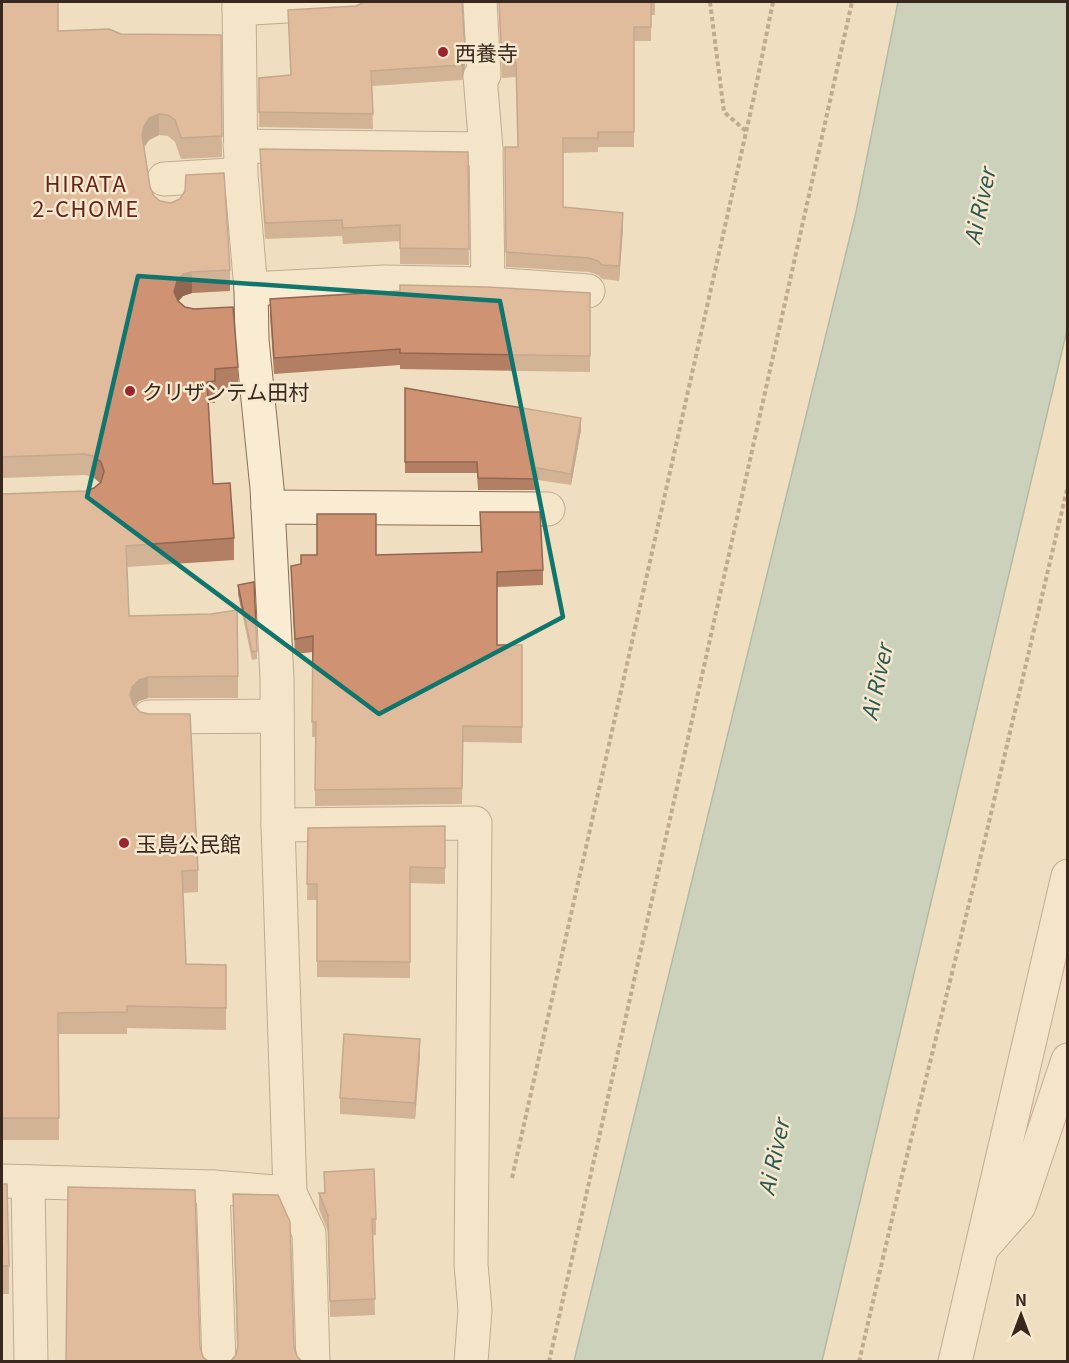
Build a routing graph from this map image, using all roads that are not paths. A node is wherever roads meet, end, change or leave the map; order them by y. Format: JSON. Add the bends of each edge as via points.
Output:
{"nodes":[{"id":1,"x":354,"y":2,"type":"edge"},
{"id":2,"x":480,"y":2,"type":"edge"},
{"id":3,"x":233,"y":22,"type":"edge"},
{"id":4,"x":486,"y":149,"type":"junction"},
{"id":5,"x":240,"y":160,"type":"junction"},
{"id":6,"x":164,"y":179,"type":"dead end"},
{"id":7,"x":488,"y":284,"type":"junction"},
{"id":8,"x":588,"y":291,"type":"edge"},
{"id":9,"x":251,"y":299,"type":"junction"},
{"id":10,"x":216,"y":311,"type":"edge"},
{"id":11,"x":268,"y":507,"type":"junction"},
{"id":12,"x":548,"y":509,"type":"dead end"},
{"id":13,"x":277,"y":716,"type":"junction"},
{"id":14,"x":148,"y":717,"type":"edge"},
{"id":15,"x":278,"y":825,"type":"junction"},
{"id":16,"x":1068,"y":876,"type":"edge"},
{"id":17,"x":1068,"y":1060,"type":"edge"},
{"id":18,"x":15,"y":1182,"type":"edge"},
{"id":19,"x":213,"y":1187,"type":"junction"},
{"id":20,"x":290,"y":1193,"type":"junction"},
{"id":21,"x":980,"y":1249,"type":"junction"},
{"id":22,"x":476,"y":1361,"type":"edge"},
{"id":23,"x":32,"y":1362,"type":"edge"},
{"id":24,"x":219,"y":1362,"type":"edge"},
{"id":25,"x":313,"y":1362,"type":"edge"},
{"id":26,"x":955,"y":1362,"type":"edge"}],
"edges":[{"from":1,"to":3,"type":"street"},
{"from":2,"to":4,"type":"street","via":[[484,75],[480,76]]},
{"from":3,"to":5,"type":"street"},
{"from":4,"to":5,"type":"street"},
{"from":4,"to":7,"type":"street"},
{"from":5,"to":6,"type":"street"},
{"from":5,"to":9,"type":"street"},
{"from":7,"to":8,"type":"street"},
{"from":7,"to":9,"type":"street","via":[[384,282]]},
{"from":9,"to":10,"type":"street"},
{"from":9,"to":11,"type":"street"},
{"from":11,"to":12,"type":"street"},
{"from":11,"to":13,"type":"street"},
{"from":13,"to":14,"type":"street"},
{"from":13,"to":15,"type":"street"},
{"from":15,"to":20,"type":"street"},
{"from":15,"to":22,"type":"street","via":[[475,823],[471,1264]]},
{"from":16,"to":21,"type":"street"},
{"from":17,"to":21,"type":"street","via":[[1019,1206]]},
{"from":18,"to":19,"type":"street"},
{"from":18,"to":23,"type":"street"},
{"from":19,"to":20,"type":"street"},
{"from":19,"to":24,"type":"street"},
{"from":20,"to":25,"type":"street","via":[[309,1233]]},
{"from":21,"to":26,"type":"street"}]}
